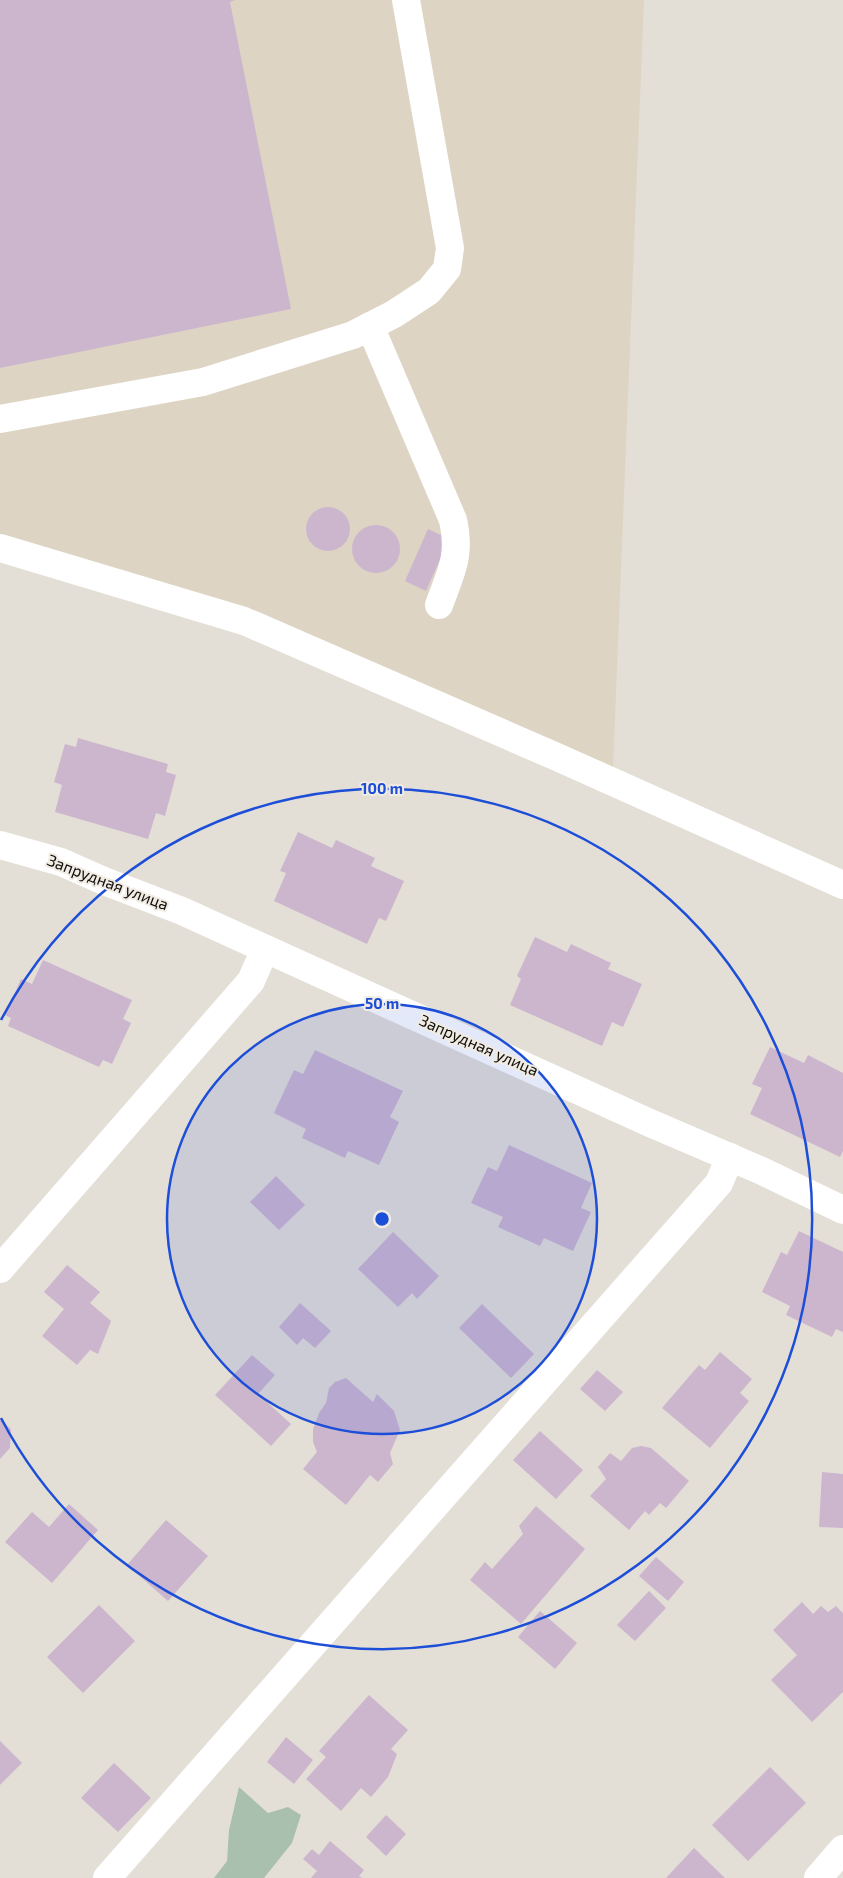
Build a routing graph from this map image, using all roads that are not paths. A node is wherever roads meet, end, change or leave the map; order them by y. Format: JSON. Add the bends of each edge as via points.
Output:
{"nodes":[{"id":1,"x":406,"y":0,"type":"edge"},
{"id":2,"x":370,"y":326,"type":"junction"},
{"id":3,"x":0,"y":419,"type":"edge"},
{"id":4,"x":0,"y":548,"type":"edge"},
{"id":5,"x":439,"y":605,"type":"dead end"},
{"id":6,"x":0,"y":845,"type":"edge"},
{"id":7,"x":843,"y":886,"type":"edge"},
{"id":8,"x":265,"y":949,"type":"junction"},
{"id":9,"x":730,"y":1157,"type":"junction"},
{"id":10,"x":843,"y":1210,"type":"edge"},
{"id":11,"x":0,"y":1269,"type":"edge"},
{"id":12,"x":843,"y":1849,"type":"edge"},
{"id":13,"x":107,"y":1878,"type":"edge"},
{"id":14,"x":818,"y":1878,"type":"edge"}],
"edges":[{"from":1,"to":2,"type":"street","via":[[450,248],[447,269],[429,292]]},
{"from":2,"to":3,"type":"street","via":[[353,335],[203,382]]},
{"from":2,"to":5,"type":"street","via":[[453,520],[457,555]]},
{"from":4,"to":7,"type":"street","via":[[244,621]]},
{"from":6,"to":8,"type":"street","name":"Запрудная улица","via":[[61,862]]},
{"from":8,"to":9,"type":"street","name":"Запрудная улица"},
{"from":8,"to":11,"type":"street","via":[[251,981]]},
{"from":9,"to":10,"type":"street","name":"Запрудная улица"},
{"from":9,"to":13,"type":"street","via":[[718,1183]]},
{"from":12,"to":14,"type":"street"}]}
